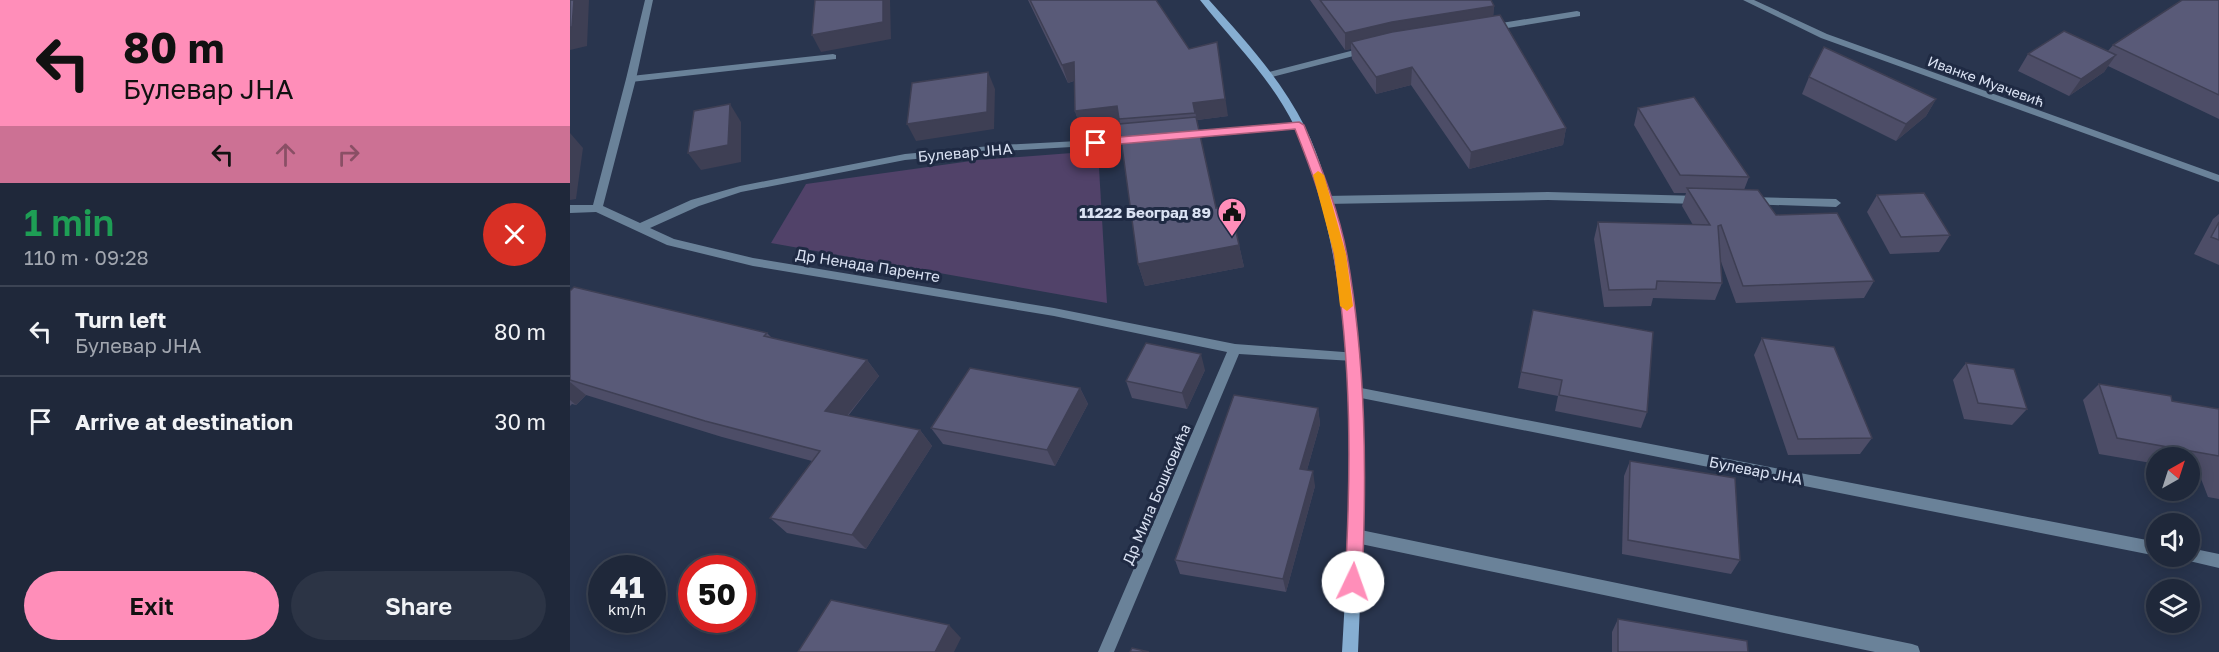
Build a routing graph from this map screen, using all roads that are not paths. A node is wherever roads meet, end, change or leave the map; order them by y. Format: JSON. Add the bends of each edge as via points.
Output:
{"nodes":[{"id":1,"x":649,"y":0,"type":"edge"},
{"id":2,"x":1204,"y":0,"type":"edge"},
{"id":3,"x":1747,"y":0,"type":"edge"},
{"id":4,"x":1577,"y":14,"type":"dead end"},
{"id":5,"x":1483,"y":29,"type":"edge"},
{"id":6,"x":1381,"y":46,"type":"edge"},
{"id":7,"x":833,"y":57,"type":"dead end"},
{"id":8,"x":1268,"y":75,"type":"junction"},
{"id":9,"x":631,"y":79,"type":"junction"},
{"id":10,"x":1299,"y":125,"type":"junction"},
{"id":11,"x":1172,"y":138,"type":"edge"},
{"id":12,"x":1149,"y":140,"type":"edge"},
{"id":13,"x":2219,"y":179,"type":"edge"},
{"id":14,"x":1325,"y":200,"type":"junction"},
{"id":15,"x":1716,"y":201,"type":"edge"},
{"id":16,"x":1740,"y":201,"type":"edge"},
{"id":17,"x":1836,"y":203,"type":"dead end"},
{"id":18,"x":597,"y":208,"type":"junction"},
{"id":19,"x":570,"y":209,"type":"edge"},
{"id":20,"x":640,"y":228,"type":"junction"},
{"id":21,"x":1235,"y":348,"type":"junction"},
{"id":22,"x":1353,"y":356,"type":"junction"},
{"id":23,"x":1356,"y":392,"type":"junction"},
{"id":24,"x":1356,"y":536,"type":"junction"},
{"id":25,"x":2146,"y":547,"type":"edge"},
{"id":26,"x":2200,"y":557,"type":"edge"},
{"id":27,"x":2219,"y":561,"type":"edge"},
{"id":28,"x":1106,"y":652,"type":"edge"},
{"id":29,"x":1350,"y":652,"type":"edge"},
{"id":30,"x":1912,"y":652,"type":"edge"}],
"edges":[{"from":1,"to":9,"type":"street"},
{"from":2,"to":8,"type":"main road"},
{"from":3,"to":13,"type":"street","name":"Иванке Муачевић","via":[[1824,36]]},
{"from":4,"to":5,"type":"street"},
{"from":6,"to":8,"type":"street"},
{"from":7,"to":9,"type":"street"},
{"from":8,"to":10,"type":"main road"},
{"from":9,"to":18,"type":"street"},
{"from":10,"to":11,"type":"street"},
{"from":10,"to":14,"type":"main road"},
{"from":12,"to":20,"type":"street","name":"Булевар ЈНА","via":[[905,157],[740,189],[695,203]]},
{"from":14,"to":15,"type":"street","via":[[1548,196]]},
{"from":14,"to":22,"type":"main road","via":[[1340,254]]},
{"from":16,"to":17,"type":"street"},
{"from":18,"to":19,"type":"street"},
{"from":18,"to":20,"type":"street","name":"Др Ненада Паренте"},
{"from":20,"to":21,"type":"street","name":"Др Ненада Паренте","via":[[671,242],[753,262],[1054,312]]},
{"from":21,"to":22,"type":"street","name":"Др Ненада Паренте"},
{"from":21,"to":28,"type":"street","name":"Др Мила Бошковића"},
{"from":22,"to":23,"type":"main road"},
{"from":23,"to":24,"type":"main road"},
{"from":23,"to":25,"type":"street","name":"Булевар ЈНА"},
{"from":24,"to":29,"type":"main road"},
{"from":24,"to":30,"type":"street"},
{"from":26,"to":27,"type":"street"}]}
